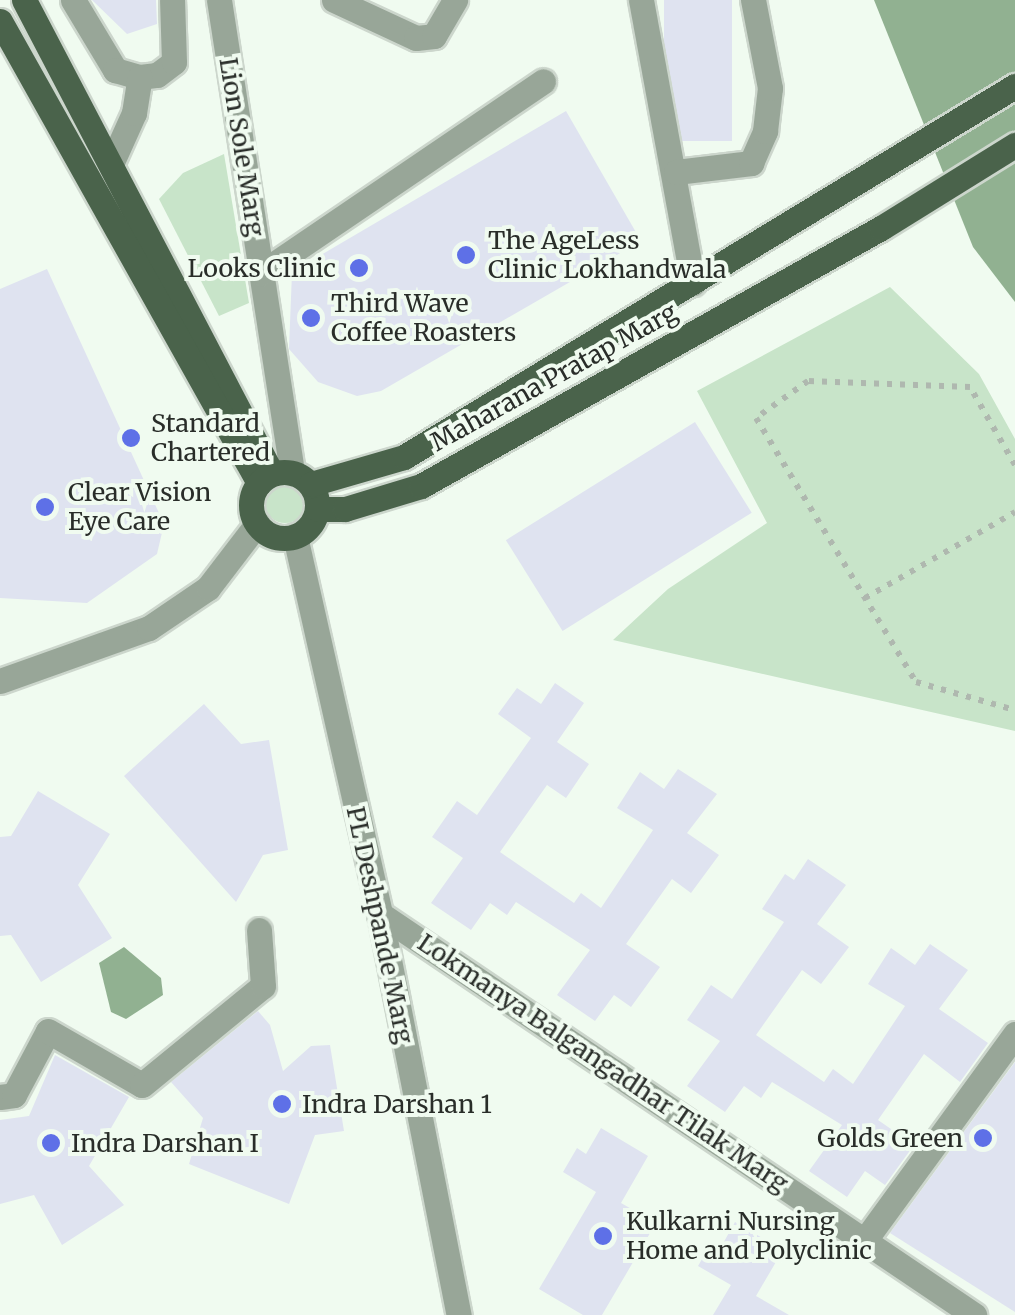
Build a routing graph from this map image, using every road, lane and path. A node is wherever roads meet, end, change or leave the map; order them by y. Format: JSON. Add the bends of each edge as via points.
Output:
{"nodes":[{"id":1,"x":24,"y":0,"type":"edge"},
{"id":2,"x":73,"y":0,"type":"edge"},
{"id":3,"x":172,"y":0,"type":"edge"},
{"id":4,"x":219,"y":0,"type":"edge"},
{"id":5,"x":334,"y":0,"type":"edge"},
{"id":6,"x":455,"y":0,"type":"edge"},
{"id":7,"x":642,"y":0,"type":"edge"},
{"id":8,"x":753,"y":0,"type":"edge"},
{"id":9,"x":0,"y":20,"type":"edge"},
{"id":10,"x":140,"y":77,"type":"junction"},
{"id":11,"x":543,"y":81,"type":"dead end"},
{"id":12,"x":1015,"y":86,"type":"edge"},
{"id":13,"x":1015,"y":144,"type":"edge"},
{"id":14,"x":110,"y":164,"type":"junction"},
{"id":15,"x":676,"y":172,"type":"junction"},
{"id":16,"x":261,"y":273,"type":"junction"},
{"id":17,"x":693,"y":282,"type":"junction"},
{"id":18,"x":1015,"y":465,"type":"edge"},
{"id":19,"x":283,"y":478,"type":"junction"},
{"id":20,"x":318,"y":510,"type":"junction"},
{"id":21,"x":1015,"y":512,"type":"edge"},
{"id":22,"x":256,"y":524,"type":"junction"},
{"id":23,"x":295,"y":536,"type":"junction"},
{"id":24,"x":865,"y":598,"type":"junction"},
{"id":25,"x":0,"y":681,"type":"edge"},
{"id":26,"x":1015,"y":710,"type":"edge"},
{"id":27,"x":380,"y":914,"type":"junction"},
{"id":28,"x":259,"y":930,"type":"dead end"},
{"id":29,"x":1015,"y":1034,"type":"edge"},
{"id":30,"x":0,"y":1096,"type":"edge"},
{"id":31,"x":866,"y":1240,"type":"junction"},
{"id":32,"x":459,"y":1315,"type":"edge"},
{"id":33,"x":974,"y":1315,"type":"edge"}],
"edges":[{"from":1,"to":14,"type":"main road"},
{"from":2,"to":10,"type":"street","via":[[115,70]]},
{"from":3,"to":10,"type":"street","via":[[174,62],[158,75]]},
{"from":4,"to":16,"type":"street","name":"Lion Sole Marg"},
{"from":5,"to":6,"type":"street","via":[[416,38],[434,36]]},
{"from":7,"to":15,"type":"street"},
{"from":8,"to":15,"type":"street","via":[[770,88],[765,131],[751,163]]},
{"from":9,"to":19,"type":"main road"},
{"from":10,"to":14,"type":"street","via":[[134,113]]},
{"from":11,"to":16,"type":"street"},
{"from":12,"to":17,"type":"main road","name":"Maharana Pratap Marg"},
{"from":13,"to":20,"type":"main road","name":"Maharana Pratap Marg","via":[[881,228],[421,486],[345,509]]},
{"from":14,"to":19,"type":"main road"},
{"from":15,"to":17,"type":"street"},
{"from":16,"to":19,"type":"street","name":"Lion Sole Marg"},
{"from":17,"to":19,"type":"main road","name":"Maharana Pratap Marg","via":[[404,458]]},
{"from":18,"to":24,"type":"path","via":[[970,387],[808,381],[756,418]]},
{"from":19,"to":20,"type":"main road"},
{"from":19,"to":22,"type":"main road","via":[[252,496]]},
{"from":20,"to":23,"type":"main road"},
{"from":21,"to":24,"type":"path"},
{"from":22,"to":23,"type":"main road","via":[[281,538]]},
{"from":22,"to":25,"type":"street","via":[[208,588],[150,628]]},
{"from":23,"to":27,"type":"street","name":"PL Deshpande Marg"},
{"from":24,"to":26,"type":"path","via":[[916,682]]},
{"from":27,"to":31,"type":"street","name":"Lokmanya Balgangadhar Tilak Marg"},
{"from":27,"to":32,"type":"street","name":"PL Deshpande Marg"},
{"from":28,"to":30,"type":"street","via":[[263,986],[142,1085],[48,1031],[14,1095]]},
{"from":29,"to":31,"type":"street"},
{"from":31,"to":33,"type":"street","name":"Lokmanya Balgangadhar Tilak Marg"}]}
